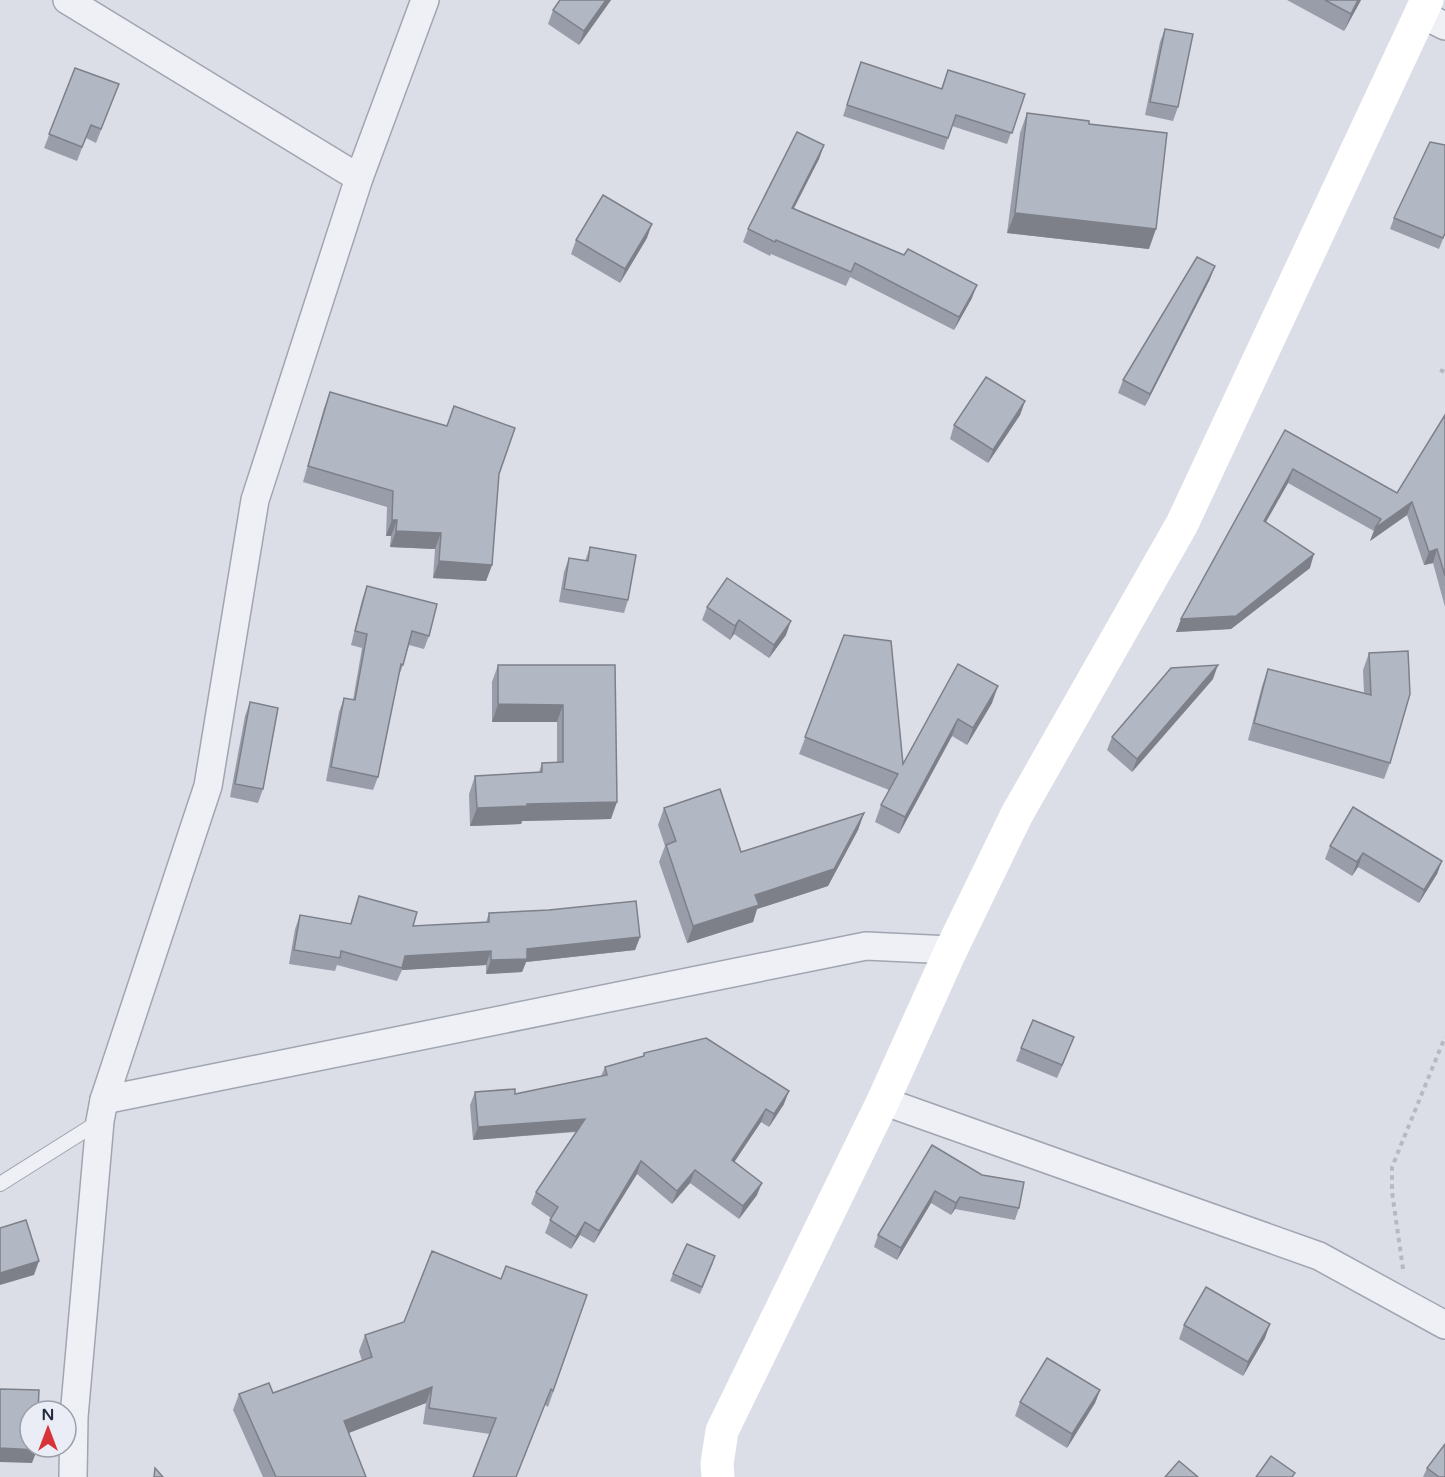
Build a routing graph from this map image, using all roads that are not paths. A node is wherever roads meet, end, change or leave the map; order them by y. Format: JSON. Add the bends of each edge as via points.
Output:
{"nodes":[{"id":1,"x":67,"y":0,"type":"edge"},
{"id":2,"x":424,"y":0,"type":"edge"},
{"id":3,"x":1431,"y":13,"type":"edge"},
{"id":4,"x":359,"y":178,"type":"junction"},
{"id":5,"x":951,"y":950,"type":"junction"},
{"id":6,"x":883,"y":1101,"type":"junction"},
{"id":7,"x":102,"y":1111,"type":"junction"},
{"id":8,"x":0,"y":1184,"type":"edge"},
{"id":9,"x":1445,"y":1325,"type":"edge"},
{"id":10,"x":74,"y":1477,"type":"edge"},
{"id":11,"x":718,"y":1477,"type":"edge"}],
"edges":[{"from":1,"to":4,"type":"street"},
{"from":2,"to":4,"type":"street"},
{"from":3,"to":5,"type":"main road","via":[[1182,524],[1017,814]]},
{"from":4,"to":7,"type":"street","via":[[255,500],[208,786]]},
{"from":5,"to":6,"type":"main road"},
{"from":5,"to":7,"type":"street","via":[[866,945]]},
{"from":6,"to":9,"type":"street","via":[[1318,1256]]},
{"from":6,"to":11,"type":"main road","via":[[722,1431]]},
{"from":7,"to":8,"type":"lane"},
{"from":7,"to":10,"type":"street","via":[[74,1417]]}]}
